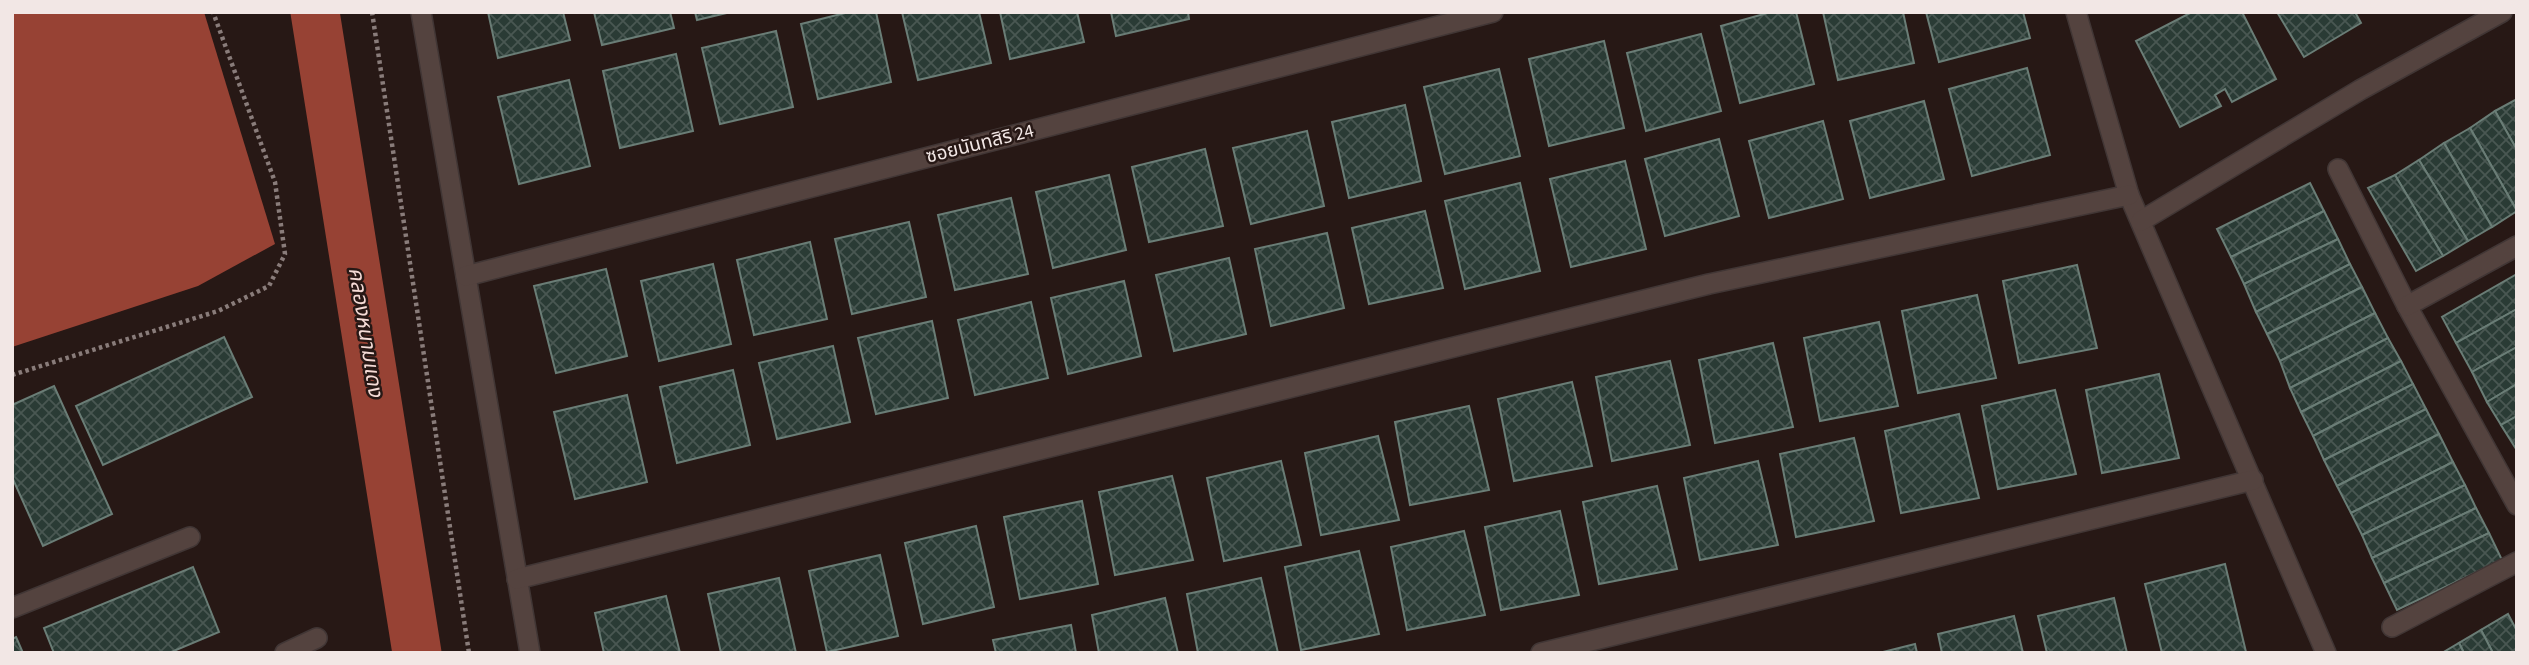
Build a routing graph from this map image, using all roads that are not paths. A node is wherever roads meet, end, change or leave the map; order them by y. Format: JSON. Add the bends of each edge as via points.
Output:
{"nodes":[{"id":1,"x":421,"y":12,"type":"edge"},
{"id":2,"x":1493,"y":12,"type":"edge"},
{"id":3,"x":2076,"y":12,"type":"edge"},
{"id":4,"x":2502,"y":12,"type":"edge"},
{"id":5,"x":2338,"y":170,"type":"dead end"},
{"id":6,"x":2129,"y":195,"type":"junction"},
{"id":7,"x":2141,"y":221,"type":"junction"},
{"id":8,"x":2517,"y":246,"type":"edge"},
{"id":9,"x":466,"y":276,"type":"junction"},
{"id":10,"x":2407,"y":306,"type":"junction"},
{"id":11,"x":2253,"y":480,"type":"junction"},
{"id":12,"x":2517,"y":505,"type":"edge"},
{"id":13,"x":190,"y":537,"type":"dead end"},
{"id":14,"x":2517,"y":562,"type":"edge"},
{"id":15,"x":517,"y":579,"type":"junction"},
{"id":16,"x":12,"y":608,"type":"edge"},
{"id":17,"x":2392,"y":627,"type":"dead end"},
{"id":18,"x":317,"y":638,"type":"dead end"},
{"id":19,"x":285,"y":653,"type":"edge"},
{"id":20,"x":530,"y":653,"type":"edge"},
{"id":21,"x":1541,"y":653,"type":"edge"},
{"id":22,"x":2326,"y":653,"type":"edge"}],
"edges":[{"from":1,"to":9,"type":"street"},
{"from":2,"to":9,"type":"street","name":"ซอยนันทสิริ 24"},
{"from":3,"to":6,"type":"street"},
{"from":4,"to":7,"type":"street","via":[[2360,90]]},
{"from":5,"to":10,"type":"street"},
{"from":6,"to":7,"type":"street"},
{"from":6,"to":15,"type":"street","via":[[1709,284]]},
{"from":7,"to":11,"type":"street"},
{"from":8,"to":10,"type":"street"},
{"from":9,"to":15,"type":"street"},
{"from":10,"to":12,"type":"street"},
{"from":11,"to":21,"type":"street"},
{"from":11,"to":22,"type":"street"},
{"from":13,"to":16,"type":"street"},
{"from":14,"to":17,"type":"street"},
{"from":15,"to":20,"type":"street"},
{"from":18,"to":19,"type":"street"}]}
